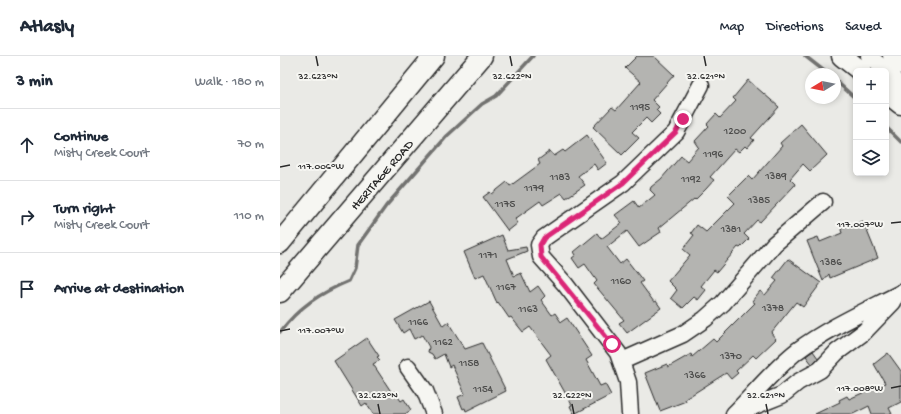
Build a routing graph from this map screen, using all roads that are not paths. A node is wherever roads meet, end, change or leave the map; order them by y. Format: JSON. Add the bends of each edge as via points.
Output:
{"nodes":[{"id":1,"x":434,"y":56,"type":"edge"},
{"id":2,"x":482,"y":56,"type":"edge"},
{"id":3,"x":842,"y":56,"type":"edge"},
{"id":4,"x":869,"y":56,"type":"edge"},
{"id":5,"x":893,"y":56,"type":"edge"},
{"id":6,"x":901,"y":64,"type":"edge"},
{"id":7,"x":857,"y":68,"type":"edge"},
{"id":8,"x":883,"y":68,"type":"edge"},
{"id":9,"x":889,"y":74,"type":"edge"},
{"id":10,"x":701,"y":85,"type":"dead end"},
{"id":11,"x":901,"y":87,"type":"edge"},
{"id":12,"x":889,"y":94,"type":"edge"},
{"id":13,"x":901,"y":104,"type":"edge"},
{"id":14,"x":823,"y":202,"type":"dead end"},
{"id":15,"x":280,"y":243,"type":"edge"},
{"id":16,"x":280,"y":292,"type":"edge"},
{"id":17,"x":622,"y":361,"type":"junction"},
{"id":18,"x":408,"y":367,"type":"dead end"},
{"id":19,"x":434,"y":414,"type":"edge"},
{"id":20,"x":630,"y":414,"type":"edge"},
{"id":21,"x":735,"y":414,"type":"edge"}],
"edges":[{"from":1,"to":15,"type":"main road"},
{"from":2,"to":16,"type":"main road","name":"HERITAGE ROAD"},
{"from":3,"to":7,"type":"main road"},
{"from":4,"to":8,"type":"street"},
{"from":5,"to":6,"type":"main road"},
{"from":9,"to":11,"type":"street"},
{"from":10,"to":17,"type":"street","via":[[676,132],[623,183],[544,238],[540,245],[541,257],[612,344]]},
{"from":12,"to":13,"type":"main road"},
{"from":14,"to":17,"type":"street","via":[[774,244],[723,304],[705,319],[682,334]]},
{"from":17,"to":20,"type":"street","via":[[628,382]]},
{"from":18,"to":19,"type":"street","via":[[425,391]]},
{"from":21,"to":21,"type":"street","via":[[782,395],[798,382],[820,370],[837,352],[864,332],[901,293],[837,326],[796,351]]}]}
